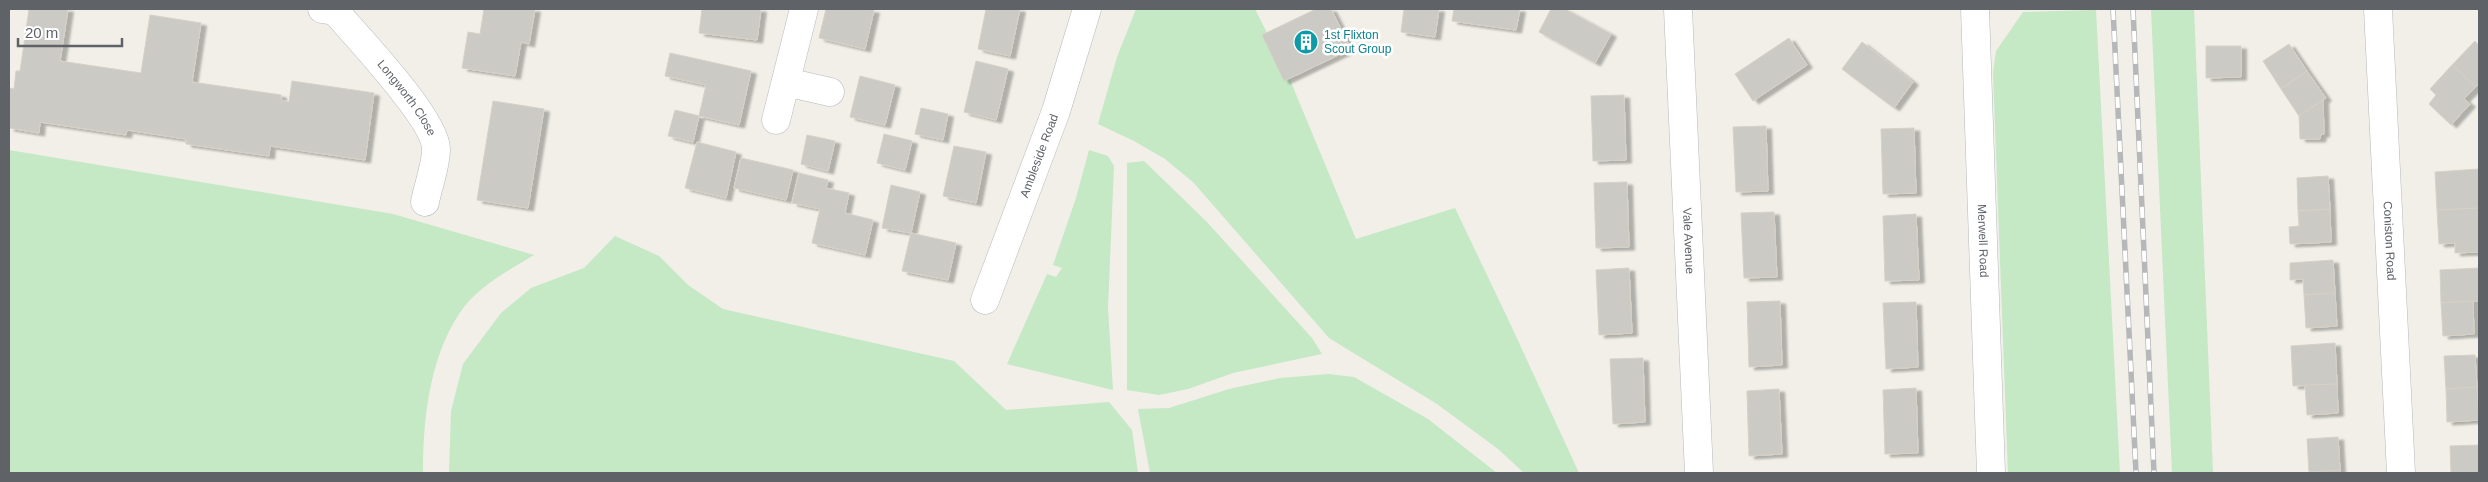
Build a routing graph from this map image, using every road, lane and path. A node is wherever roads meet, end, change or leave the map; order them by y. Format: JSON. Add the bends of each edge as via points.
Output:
{"nodes":[{"id":1,"x":331,"y":9,"type":"edge"},
{"id":2,"x":804,"y":9,"type":"edge"},
{"id":3,"x":1087,"y":9,"type":"edge"},
{"id":4,"x":1678,"y":9,"type":"edge"},
{"id":5,"x":1975,"y":9,"type":"edge"},
{"id":6,"x":2378,"y":9,"type":"edge"},
{"id":7,"x":786,"y":82,"type":"junction"},
{"id":8,"x":830,"y":92,"type":"dead end"},
{"id":9,"x":776,"y":120,"type":"dead end"},
{"id":10,"x":425,"y":202,"type":"dead end"},
{"id":11,"x":985,"y":300,"type":"dead end"},
{"id":12,"x":1699,"y":473,"type":"edge"},
{"id":13,"x":1991,"y":473,"type":"edge"},
{"id":14,"x":2401,"y":473,"type":"edge"}],
"edges":[{"from":1,"to":10,"type":"street","name":"Longworth Close","via":[[414,106],[434,138],[436,150]]},
{"from":2,"to":7,"type":"street"},
{"from":3,"to":11,"type":"street","name":"Ambleside Road","via":[[1056,111]]},
{"from":4,"to":12,"type":"street","name":"Vale Avenue"},
{"from":5,"to":13,"type":"street","name":"Merwell Road"},
{"from":6,"to":14,"type":"street","name":"Coniston Road"},
{"from":7,"to":8,"type":"street"},
{"from":7,"to":9,"type":"street"}]}
